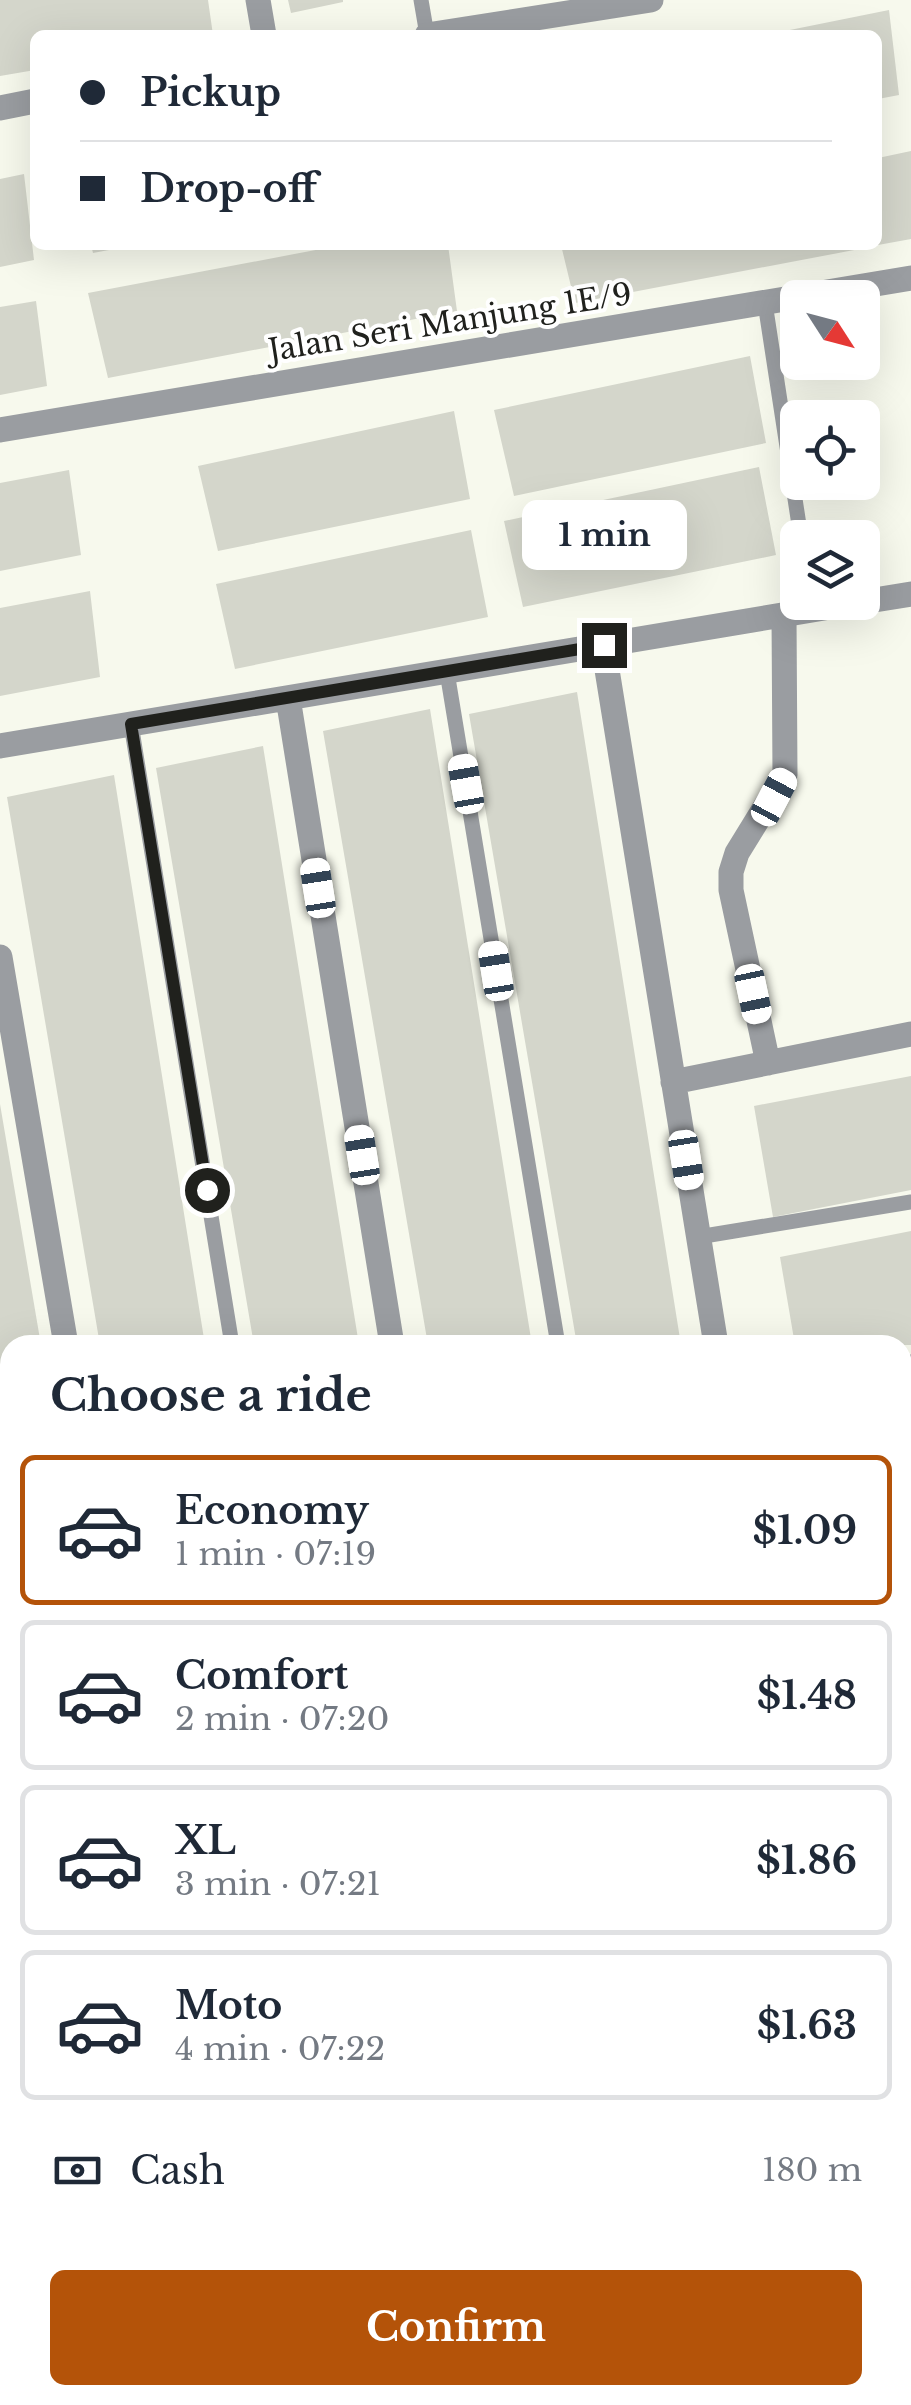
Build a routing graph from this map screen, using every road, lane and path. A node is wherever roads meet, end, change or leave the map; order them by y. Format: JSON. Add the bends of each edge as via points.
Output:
{"nodes":[{"id":1,"x":258,"y":0,"type":"edge"},
{"id":2,"x":422,"y":0,"type":"edge"},
{"id":3,"x":651,"y":0,"type":"edge"},
{"id":4,"x":587,"y":5,"type":"edge"},
{"id":5,"x":263,"y":30,"type":"edge"},
{"id":6,"x":426,"y":30,"type":"edge"},
{"id":7,"x":454,"y":30,"type":"edge"},
{"id":8,"x":30,"y":103,"type":"edge"},
{"id":9,"x":0,"y":108,"type":"edge"},
{"id":10,"x":911,"y":278,"type":"edge"},
{"id":11,"x":765,"y":303,"type":"junction"},
{"id":12,"x":0,"y":430,"type":"edge"},
{"id":13,"x":799,"y":520,"type":"edge"},
{"id":14,"x":911,"y":594,"type":"edge"},
{"id":15,"x":880,"y":599,"type":"edge"},
{"id":16,"x":780,"y":616,"type":"edge"},
{"id":17,"x":784,"y":620,"type":"edge"},
{"id":18,"x":604,"y":645,"type":"junction"},
{"id":19,"x":447,"y":672,"type":"junction"},
{"id":20,"x":288,"y":698,"type":"junction"},
{"id":21,"x":131,"y":724,"type":"junction"},
{"id":22,"x":0,"y":746,"type":"edge"},
{"id":23,"x":0,"y":957,"type":"edge"},
{"id":24,"x":911,"y":1034,"type":"edge"},
{"id":25,"x":768,"y":1063,"type":"junction"},
{"id":26,"x":674,"y":1082,"type":"junction"},
{"id":27,"x":911,"y":1202,"type":"edge"},
{"id":28,"x":698,"y":1237,"type":"junction"},
{"id":29,"x":64,"y":1335,"type":"edge"},
{"id":30,"x":230,"y":1335,"type":"edge"},
{"id":31,"x":390,"y":1335,"type":"edge"},
{"id":32,"x":556,"y":1335,"type":"edge"},
{"id":33,"x":714,"y":1335,"type":"edge"}],
"edges":[{"from":1,"to":5,"type":"street"},
{"from":2,"to":6,"type":"lane"},
{"from":3,"to":4,"type":"street"},
{"from":4,"to":7,"type":"street"},
{"from":8,"to":9,"type":"street"},
{"from":10,"to":11,"type":"street","name":"Jalan Seri Manjung 1E/9"},
{"from":11,"to":12,"type":"street","name":"Jalan Seri Manjung 1E/9"},
{"from":11,"to":13,"type":"lane"},
{"from":14,"to":15,"type":"street"},
{"from":16,"to":18,"type":"street"},
{"from":17,"to":25,"type":"street","via":[[785,775],[731,872]]},
{"from":18,"to":19,"type":"street"},
{"from":18,"to":26,"type":"street"},
{"from":19,"to":20,"type":"street"},
{"from":19,"to":32,"type":"lane"},
{"from":20,"to":21,"type":"street"},
{"from":20,"to":31,"type":"street"},
{"from":21,"to":22,"type":"street"},
{"from":21,"to":30,"type":"lane"},
{"from":23,"to":29,"type":"street"},
{"from":24,"to":25,"type":"street"},
{"from":25,"to":26,"type":"street"},
{"from":26,"to":28,"type":"street"},
{"from":27,"to":28,"type":"lane"},
{"from":28,"to":33,"type":"street"}]}
